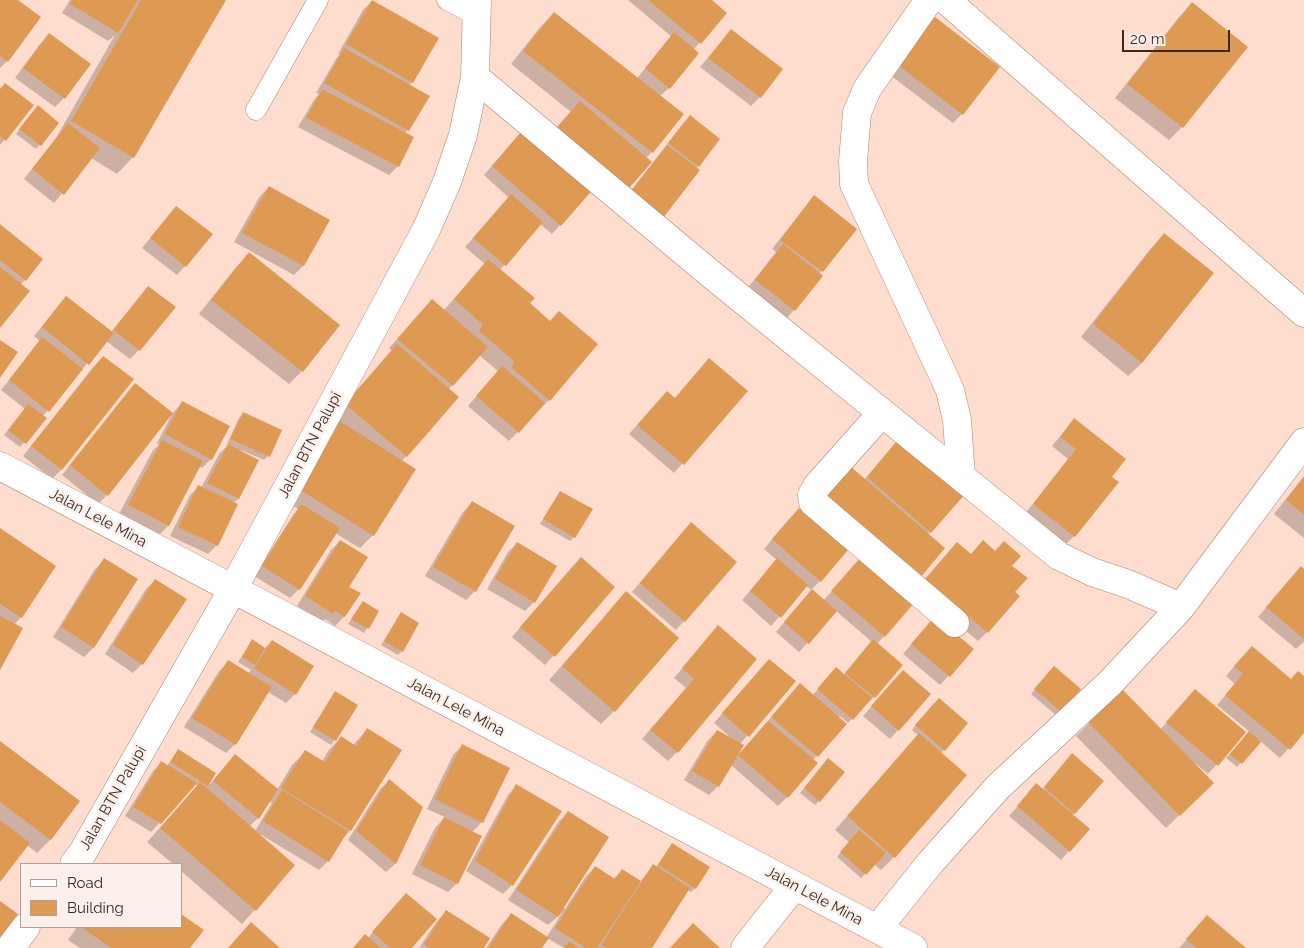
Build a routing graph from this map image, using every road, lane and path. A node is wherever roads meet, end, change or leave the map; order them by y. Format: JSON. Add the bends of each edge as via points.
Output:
{"nodes":[{"id":1,"x":318,"y":0,"type":"edge"},
{"id":2,"x":447,"y":0,"type":"edge"},
{"id":3,"x":929,"y":0,"type":"edge"},
{"id":4,"x":946,"y":0,"type":"edge"},
{"id":5,"x":477,"y":7,"type":"edge"},
{"id":6,"x":475,"y":77,"type":"junction"},
{"id":7,"x":256,"y":110,"type":"dead end"},
{"id":8,"x":1304,"y":313,"type":"edge"},
{"id":9,"x":882,"y":413,"type":"junction"},
{"id":10,"x":1304,"y":442,"type":"edge"},
{"id":11,"x":0,"y":466,"type":"edge"},
{"id":12,"x":960,"y":477,"type":"junction"},
{"id":13,"x":233,"y":589,"type":"junction"},
{"id":14,"x":1181,"y":607,"type":"junction"},
{"id":15,"x":955,"y":623,"type":"dead end"},
{"id":16,"x":75,"y":863,"type":"edge"},
{"id":17,"x":794,"y":886,"type":"junction"},
{"id":18,"x":877,"y":929,"type":"junction"},
{"id":19,"x":745,"y":948,"type":"edge"},
{"id":20,"x":913,"y":948,"type":"edge"}],
"edges":[{"from":1,"to":7,"type":"lane"},
{"from":2,"to":5,"type":"lane"},
{"from":3,"to":12,"type":"street","via":[[867,89],[856,113],[854,184],[950,390],[957,420]]},
{"from":4,"to":8,"type":"street"},
{"from":5,"to":6,"type":"street","name":"Jalan BTN Palupi"},
{"from":6,"to":9,"type":"street"},
{"from":6,"to":13,"type":"street","name":"Jalan BTN Palupi","via":[[463,135],[448,182],[426,230]]},
{"from":9,"to":12,"type":"street"},
{"from":9,"to":15,"type":"street","via":[[817,486],[812,495],[813,502]]},
{"from":10,"to":14,"type":"street"},
{"from":11,"to":13,"type":"street","name":"Jalan Lele Mina"},
{"from":12,"to":14,"type":"street","via":[[1059,556]]},
{"from":13,"to":16,"type":"street","name":"Jalan BTN Palupi"},
{"from":13,"to":17,"type":"street","name":"Jalan Lele Mina"},
{"from":14,"to":18,"type":"street","via":[[1110,683],[998,787]]},
{"from":17,"to":18,"type":"street","name":"Jalan Lele Mina"},
{"from":17,"to":19,"type":"street"},
{"from":18,"to":20,"type":"street","name":"Jalan Lele Mina"}]}
